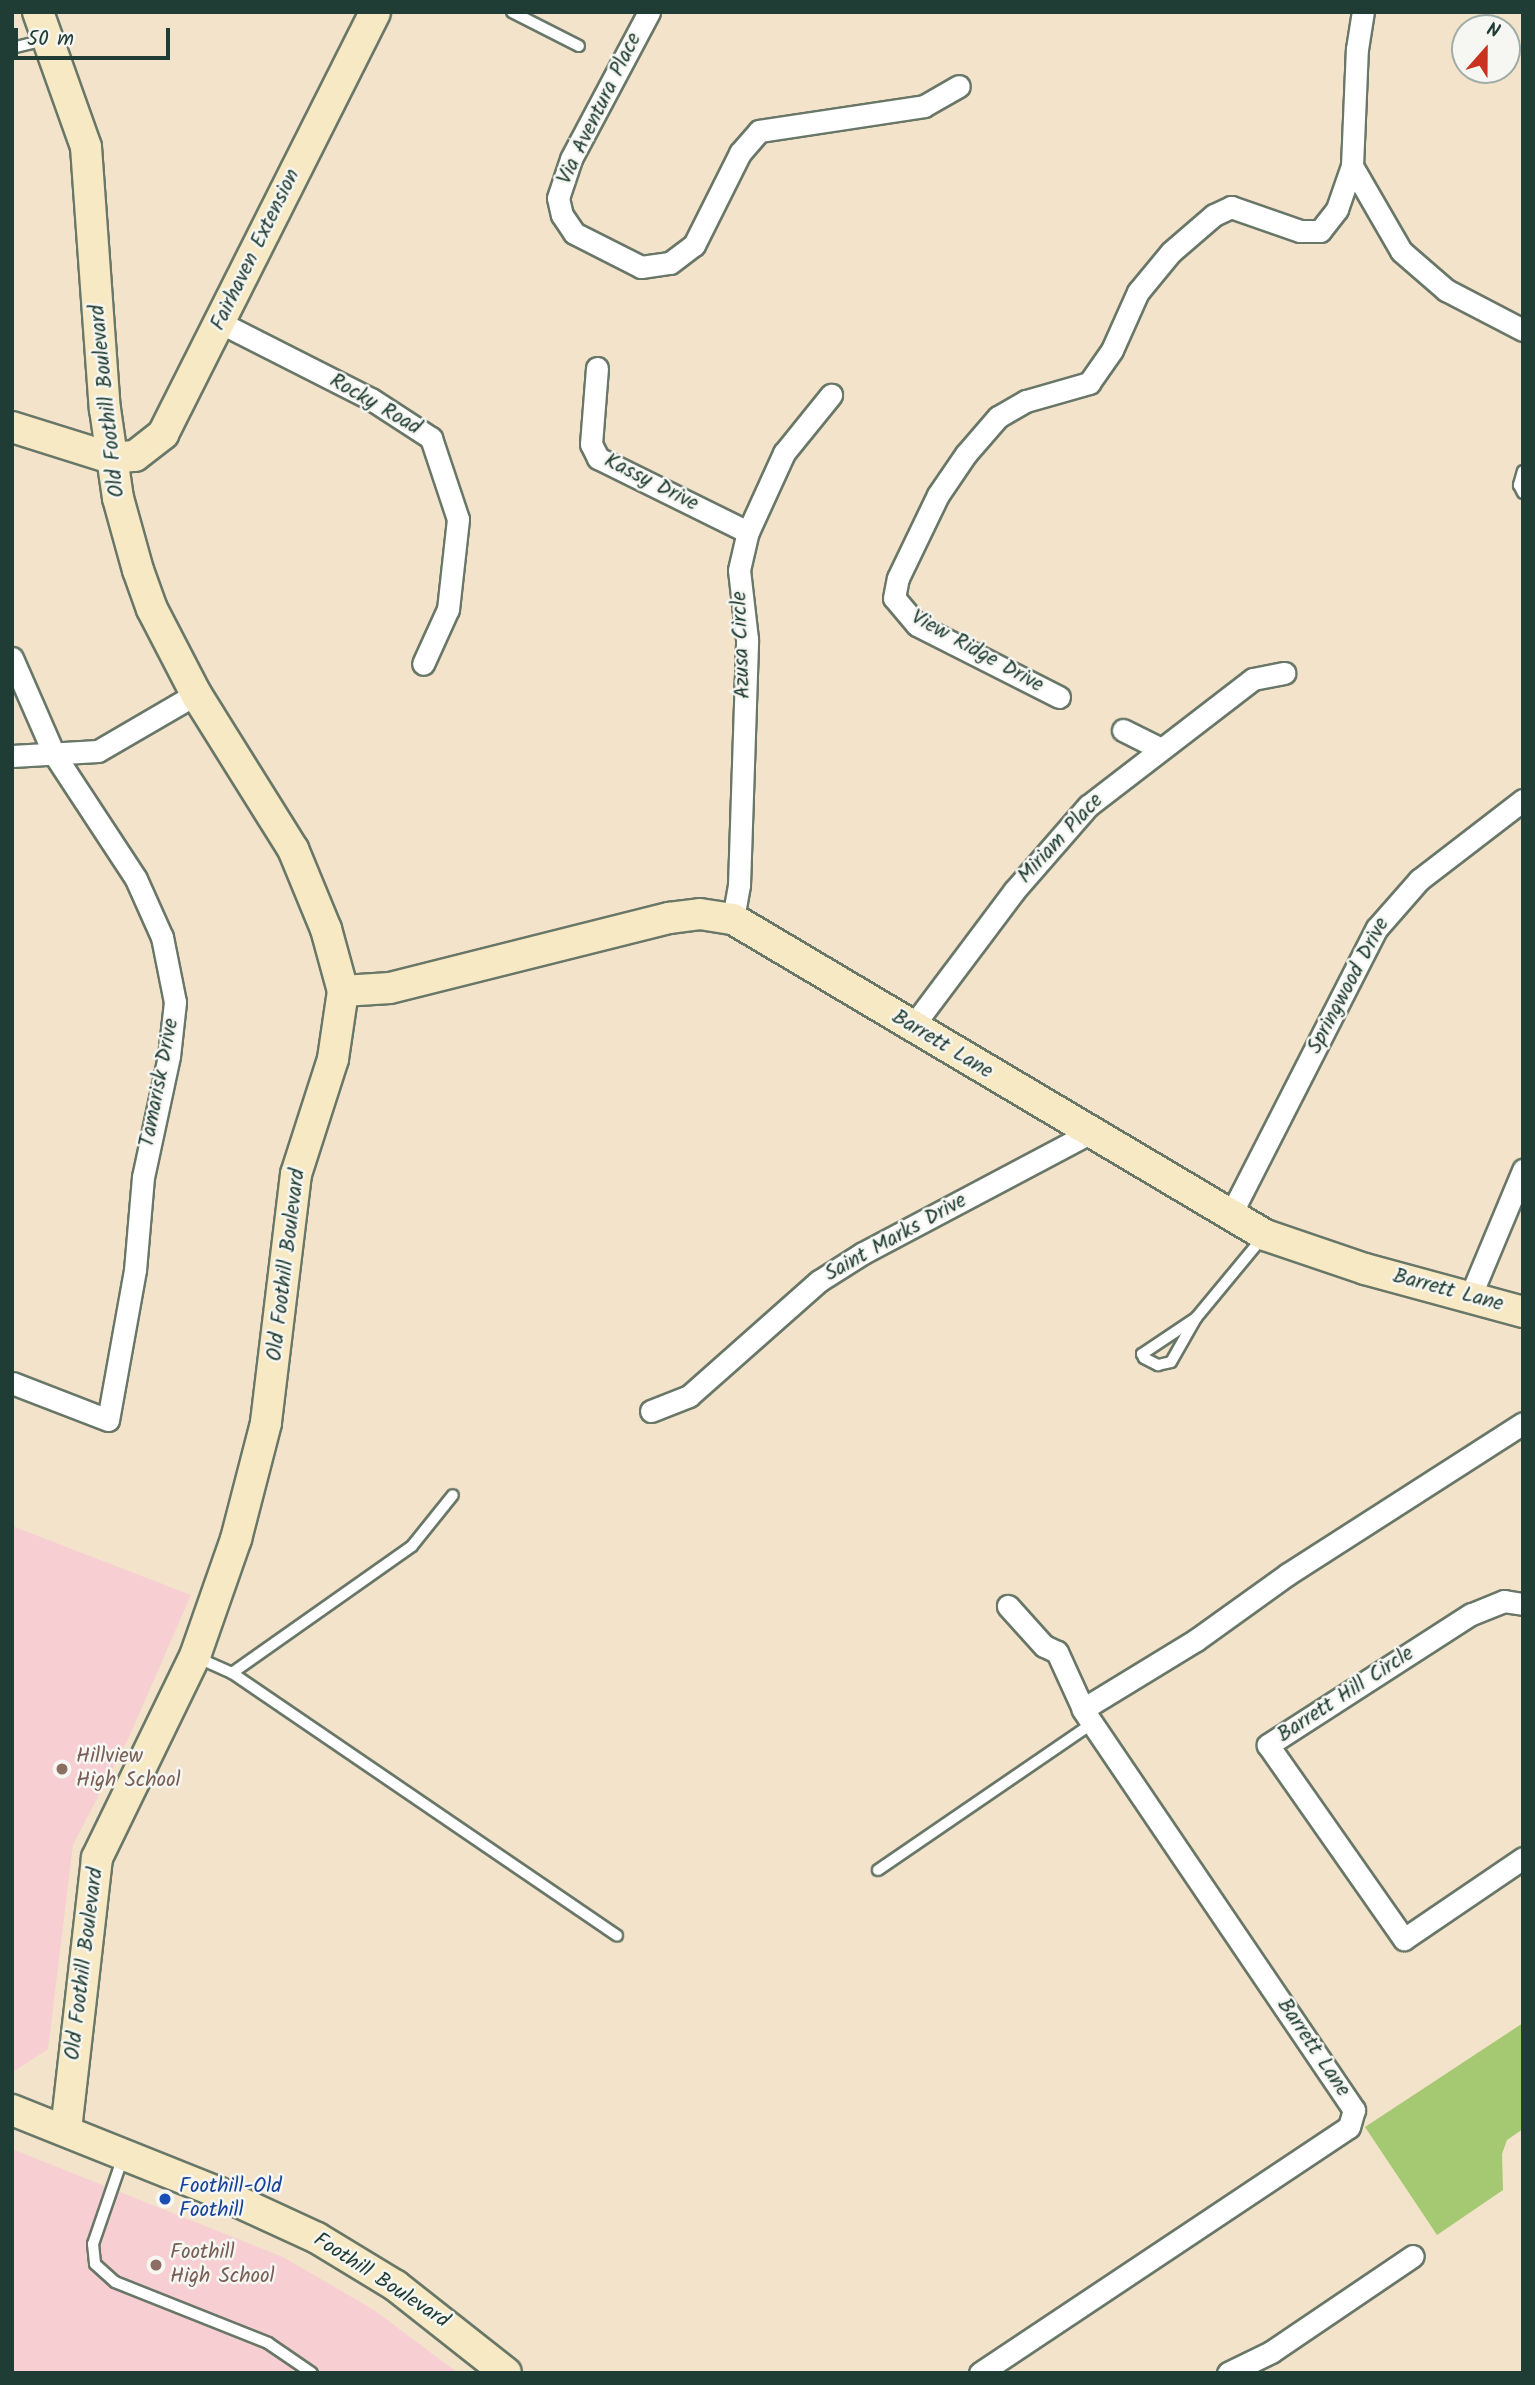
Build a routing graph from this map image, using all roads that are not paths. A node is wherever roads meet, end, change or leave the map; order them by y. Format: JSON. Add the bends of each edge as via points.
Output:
{"nodes":[{"id":1,"x":374,"y":12,"type":"edge"},
{"id":2,"x":512,"y":12,"type":"edge"},
{"id":3,"x":649,"y":12,"type":"edge"},
{"id":4,"x":1363,"y":12,"type":"edge"},
{"id":5,"x":43,"y":26,"type":"edge"},
{"id":6,"x":579,"y":46,"type":"dead end"},
{"id":7,"x":12,"y":48,"type":"edge"},
{"id":8,"x":959,"y":86,"type":"dead end"},
{"id":9,"x":1352,"y":166,"type":"junction"},
{"id":10,"x":221,"y":323,"type":"junction"},
{"id":11,"x":1523,"y":330,"type":"edge"},
{"id":12,"x":597,"y":368,"type":"dead end"},
{"id":13,"x":831,"y":395,"type":"dead end"},
{"id":14,"x":12,"y":427,"type":"edge"},
{"id":15,"x":111,"y":458,"type":"junction"},
{"id":16,"x":1523,"y":471,"type":"edge"},
{"id":17,"x":1523,"y":493,"type":"edge"},
{"id":18,"x":748,"y":532,"type":"junction"},
{"id":19,"x":12,"y":658,"type":"edge"},
{"id":20,"x":423,"y":664,"type":"dead end"},
{"id":21,"x":1284,"y":673,"type":"dead end"},
{"id":22,"x":196,"y":694,"type":"junction"},
{"id":23,"x":1059,"y":697,"type":"dead end"},
{"id":24,"x":1123,"y":730,"type":"dead end"},
{"id":25,"x":1161,"y":749,"type":"junction"},
{"id":26,"x":54,"y":754,"type":"junction"},
{"id":27,"x":12,"y":756,"type":"edge"},
{"id":28,"x":1523,"y":800,"type":"edge"},
{"id":29,"x":733,"y":919,"type":"junction"},
{"id":30,"x":342,"y":991,"type":"junction"},
{"id":31,"x":912,"y":1027,"type":"junction"},
{"id":32,"x":1088,"y":1134,"type":"junction"},
{"id":33,"x":1523,"y":1170,"type":"edge"},
{"id":34,"x":1230,"y":1216,"type":"junction"},
{"id":35,"x":1265,"y":1235,"type":"junction"},
{"id":36,"x":1470,"y":1297,"type":"junction"},
{"id":37,"x":1523,"y":1312,"type":"edge"},
{"id":38,"x":1196,"y":1318,"type":"junction"},
{"id":39,"x":12,"y":1383,"type":"edge"},
{"id":40,"x":650,"y":1411,"type":"dead end"},
{"id":41,"x":1523,"y":1423,"type":"edge"},
{"id":42,"x":453,"y":1495,"type":"dead end"},
{"id":43,"x":1523,"y":1604,"type":"edge"},
{"id":44,"x":1008,"y":1606,"type":"dead end"},
{"id":45,"x":195,"y":1656,"type":"junction"},
{"id":46,"x":232,"y":1673,"type":"junction"},
{"id":47,"x":1088,"y":1716,"type":"junction"},
{"id":48,"x":1523,"y":1858,"type":"edge"},
{"id":49,"x":878,"y":1870,"type":"dead end"},
{"id":50,"x":617,"y":1936,"type":"dead end"},
{"id":51,"x":12,"y":2110,"type":"edge"},
{"id":52,"x":66,"y":2130,"type":"junction"},
{"id":53,"x":124,"y":2154,"type":"junction"},
{"id":54,"x":1413,"y":2256,"type":"dead end"},
{"id":55,"x":312,"y":2373,"type":"edge"},
{"id":56,"x":506,"y":2373,"type":"edge"},
{"id":57,"x":980,"y":2373,"type":"edge"},
{"id":58,"x":1228,"y":2373,"type":"edge"}],
"edges":[{"from":1,"to":10,"type":"street","name":"Fairhaven Extension"},
{"from":2,"to":6,"type":"lane"},
{"from":3,"to":8,"type":"street","name":"Via Aventura Place","via":[[571,159],[558,198],[574,233],[641,267],[670,264],[694,245],[740,153],[759,131],[924,106]]},
{"from":4,"to":9,"type":"street"},
{"from":5,"to":7,"type":"lane"},
{"from":5,"to":15,"type":"street","name":"Old Foothill Boulevard","via":[[86,148]]},
{"from":9,"to":11,"type":"street","via":[[1401,251],[1446,290]]},
{"from":9,"to":23,"type":"street","name":"View Ridge Drive","via":[[1337,209],[1320,231],[1300,231],[1231,207],[1214,215],[1171,253],[1138,292],[1112,350],[1088,383],[1026,401],[998,417],[938,495],[898,578],[894,598],[918,625]]},
{"from":10,"to":15,"type":"street","name":"Fairhaven Extension","via":[[163,434],[135,456]]},
{"from":10,"to":20,"type":"street","name":"Rocky Road","via":[[390,409],[431,438],[458,519],[448,608]]},
{"from":12,"to":18,"type":"street","name":"Kassy Drive","via":[[592,444],[597,457]]},
{"from":13,"to":18,"type":"street","name":"Azusa Circle","via":[[784,453]]},
{"from":14,"to":15,"type":"street"},
{"from":15,"to":22,"type":"street","name":"Old Foothill Boulevard","via":[[152,609]]},
{"from":16,"to":17,"type":"lane","via":[[1519,485]]},
{"from":18,"to":29,"type":"street","name":"Azusa Circle","via":[[739,570],[747,639],[739,886]]},
{"from":19,"to":26,"type":"street","name":"Tamarisk Drive"},
{"from":21,"to":25,"type":"street","name":"Miriam Place","via":[[1253,679]]},
{"from":22,"to":26,"type":"street","via":[[98,751]]},
{"from":22,"to":30,"type":"street","name":"Old Foothill Boulevard","via":[[293,849],[326,929]]},
{"from":24,"to":25,"type":"street"},
{"from":25,"to":31,"type":"street","name":"Miriam Place","via":[[1088,806],[1051,844]]},
{"from":26,"to":27,"type":"street"},
{"from":26,"to":39,"type":"street","name":"Tamarisk Drive","via":[[136,879],[162,937],[176,1002],[143,1177],[135,1270],[108,1420]]},
{"from":28,"to":34,"type":"street","name":"Springwood Drive","via":[[1419,880],[1377,928]]},
{"from":29,"to":30,"type":"street","name":"Barrett Lane","via":[[701,914],[669,918],[390,988]]},
{"from":29,"to":31,"type":"street","name":"Barrett Lane"},
{"from":30,"to":45,"type":"street","name":"Old Foothill Boulevard","via":[[333,1059],[295,1185],[263,1436],[236,1539]]},
{"from":31,"to":32,"type":"street","name":"Barrett Lane"},
{"from":32,"to":34,"type":"street","name":"Barrett Lane"},
{"from":32,"to":40,"type":"street","name":"Saint Marks Drive","via":[[841,1267],[819,1281],[689,1396]]},
{"from":33,"to":36,"type":"street"},
{"from":34,"to":35,"type":"street","name":"Barrett Lane"},
{"from":35,"to":36,"type":"street","name":"Barrett Lane","via":[[1342,1262]]},
{"from":35,"to":38,"type":"lane"},
{"from":36,"to":37,"type":"street","name":"Barrett Lane"},
{"from":38,"to":38,"type":"lane","via":[[1171,1362],[1158,1365],[1144,1358],[1142,1354]]},
{"from":41,"to":47,"type":"street","via":[[1288,1574]]},
{"from":42,"to":46,"type":"lane","via":[[412,1546]]},
{"from":43,"to":48,"type":"street","name":"Barrett Hill Circle","via":[[1504,1601],[1471,1614],[1268,1745],[1379,1897],[1404,1940]]},
{"from":44,"to":47,"type":"street","name":"Barrett Lane","via":[[1044,1647],[1057,1652]]},
{"from":45,"to":46,"type":"lane"},
{"from":45,"to":52,"type":"street","name":"Old Foothill Boulevard","via":[[97,1857]]},
{"from":46,"to":50,"type":"lane"},
{"from":47,"to":49,"type":"lane"},
{"from":47,"to":57,"type":"street","name":"Barrett Lane","via":[[1354,2110],[1349,2127],[1338,2135]]},
{"from":51,"to":52,"type":"street","name":"Foothill Boulevard"},
{"from":52,"to":53,"type":"street","name":"Foothill Boulevard"},
{"from":53,"to":55,"type":"lane","via":[[93,2244],[94,2264],[115,2282],[268,2343]]},
{"from":53,"to":56,"type":"street","name":"Foothill Boulevard","via":[[317,2238],[396,2286]]},
{"from":54,"to":58,"type":"street","via":[[1271,2352]]}]}
